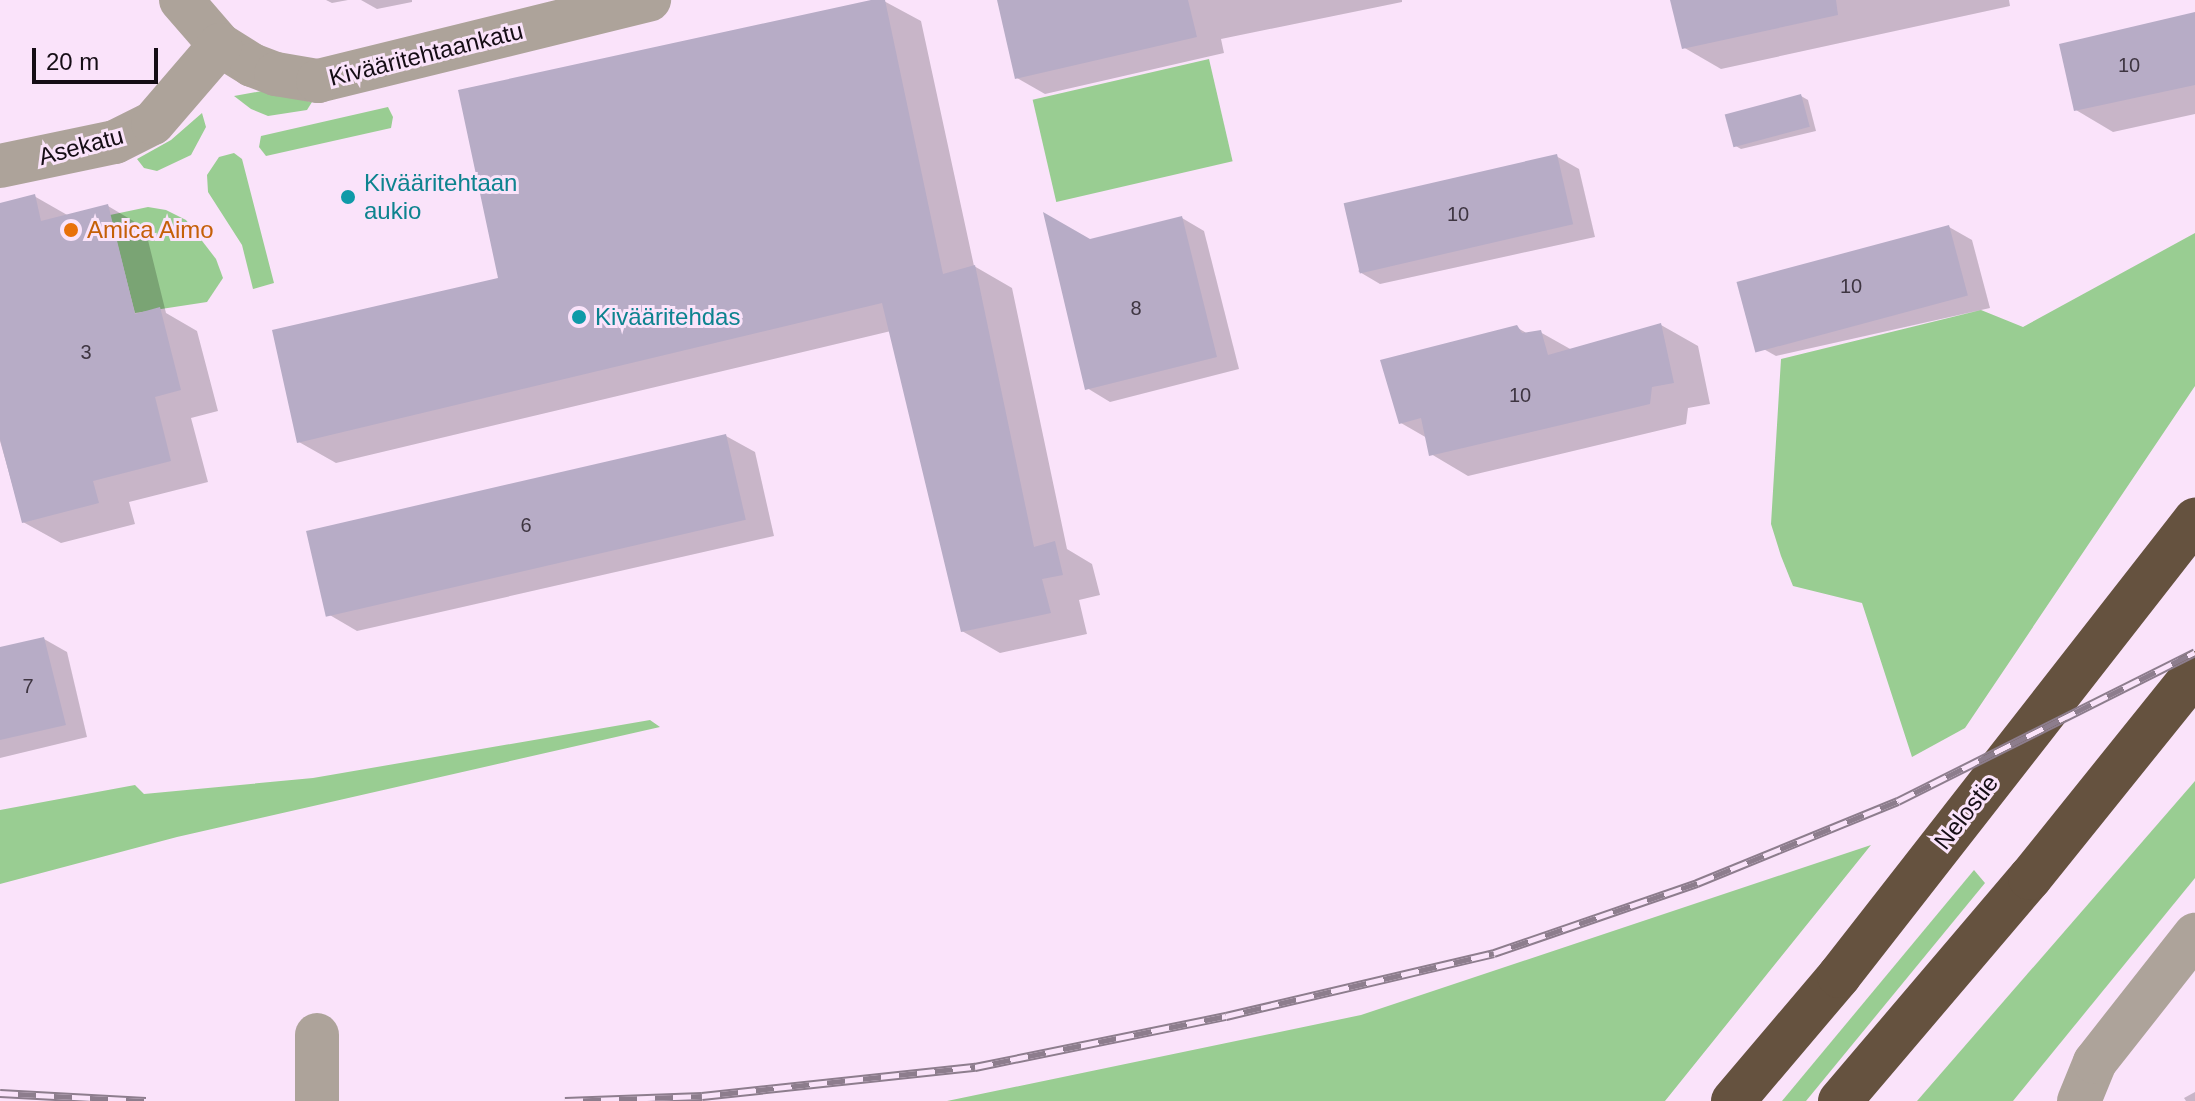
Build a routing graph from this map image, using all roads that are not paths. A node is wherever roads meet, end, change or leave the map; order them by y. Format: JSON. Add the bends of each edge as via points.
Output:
{"nodes":[{"id":1,"x":181,"y":0,"type":"edge"},
{"id":2,"x":649,"y":0,"type":"edge"},
{"id":3,"x":220,"y":45,"type":"junction"},
{"id":4,"x":0,"y":166,"type":"edge"},
{"id":5,"x":2192,"y":517,"type":"edge"},
{"id":6,"x":2195,"y":673,"type":"edge"},
{"id":7,"x":2195,"y":935,"type":"edge"},
{"id":8,"x":317,"y":1035,"type":"dead end"},
{"id":9,"x":317,"y":1101,"type":"edge"},
{"id":10,"x":1733,"y":1101,"type":"edge"},
{"id":11,"x":1840,"y":1101,"type":"edge"},
{"id":12,"x":2079,"y":1101,"type":"edge"}],
"edges":[{"from":1,"to":3,"type":"street","name":"Kivääritehtaankatu"},
{"from":2,"to":3,"type":"street","name":"Kivääritehtaankatu","via":[[318,81],[276,74]]},
{"from":3,"to":4,"type":"street","name":"Asekatu","via":[[153,123],[115,142]]},
{"from":5,"to":10,"type":"highway","name":"Nelostie","via":[[1839,976]]},
{"from":6,"to":11,"type":"highway"},
{"from":7,"to":12,"type":"street","via":[[2095,1062]]},
{"from":8,"to":9,"type":"street"}]}
